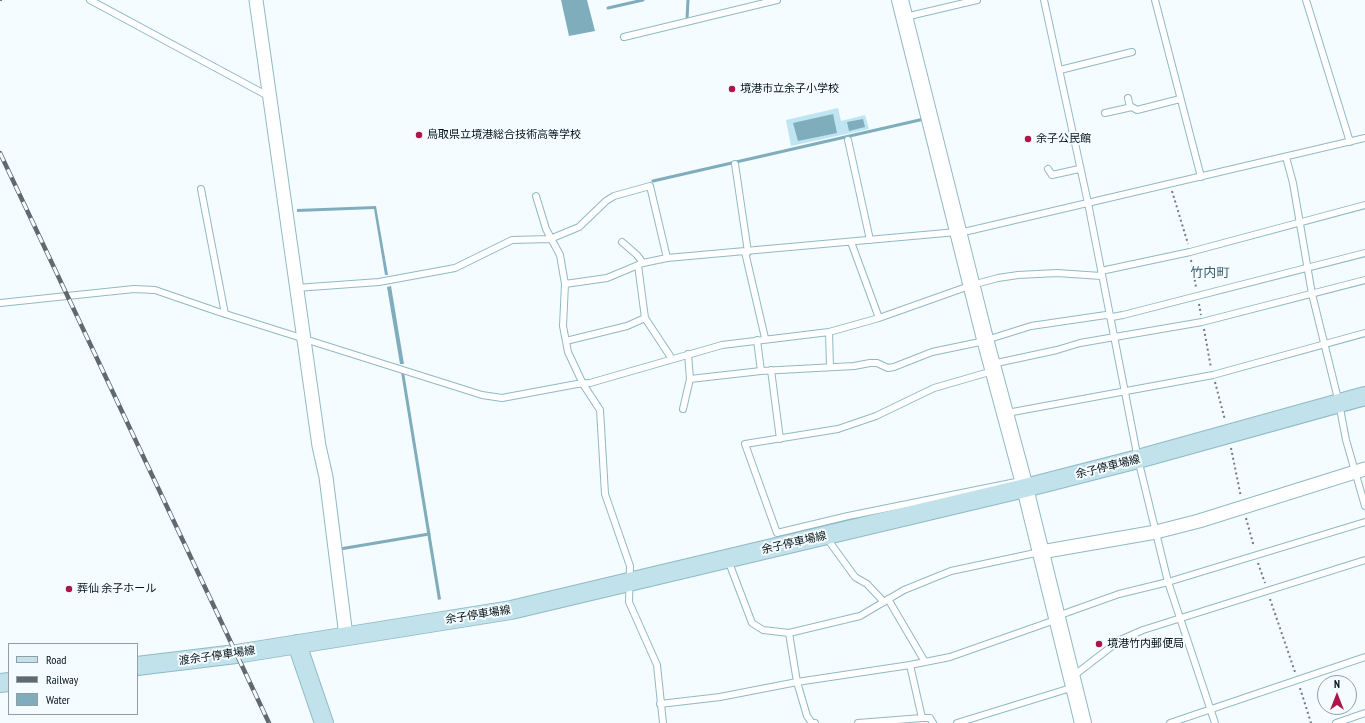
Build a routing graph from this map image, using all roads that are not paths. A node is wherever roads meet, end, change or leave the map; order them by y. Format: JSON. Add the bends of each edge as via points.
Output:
{"nodes":[{"id":1,"x":90,"y":0,"type":"edge"},
{"id":2,"x":256,"y":0,"type":"edge"},
{"id":3,"x":777,"y":0,"type":"edge"},
{"id":4,"x":900,"y":0,"type":"edge"},
{"id":5,"x":977,"y":0,"type":"edge"},
{"id":6,"x":1044,"y":0,"type":"edge"},
{"id":7,"x":1155,"y":0,"type":"edge"},
{"id":8,"x":1306,"y":0,"type":"edge"},
{"id":9,"x":903,"y":18,"type":"junction"},
{"id":10,"x":624,"y":37,"type":"dead end"},
{"id":11,"x":1132,"y":52,"type":"dead end"},
{"id":12,"x":1060,"y":70,"type":"junction"},
{"id":13,"x":270,"y":97,"type":"junction"},
{"id":14,"x":1128,"y":98,"type":"dead end"},
{"id":15,"x":1180,"y":99,"type":"junction"},
{"id":16,"x":1130,"y":107,"type":"junction"},
{"id":17,"x":1105,"y":113,"type":"dead end"},
{"id":18,"x":1365,"y":138,"type":"edge"},
{"id":19,"x":848,"y":140,"type":"dead end"},
{"id":20,"x":1350,"y":142,"type":"junction"},
{"id":21,"x":1286,"y":157,"type":"junction"},
{"id":22,"x":735,"y":164,"type":"dead end"},
{"id":23,"x":1048,"y":169,"type":"dead end"},
{"id":24,"x":1079,"y":169,"type":"junction"},
{"id":25,"x":1201,"y":177,"type":"junction"},
{"id":26,"x":201,"y":189,"type":"dead end"},
{"id":27,"x":536,"y":196,"type":"dead end"},
{"id":28,"x":1088,"y":203,"type":"junction"},
{"id":29,"x":1365,"y":205,"type":"edge"},
{"id":30,"x":1300,"y":224,"type":"junction"},
{"id":31,"x":959,"y":233,"type":"junction"},
{"id":32,"x":550,"y":239,"type":"junction"},
{"id":33,"x":870,"y":240,"type":"junction"},
{"id":34,"x":622,"y":242,"type":"dead end"},
{"id":35,"x":851,"y":242,"type":"junction"},
{"id":36,"x":746,"y":252,"type":"junction"},
{"id":37,"x":1365,"y":253,"type":"edge"},
{"id":38,"x":667,"y":258,"type":"junction"},
{"id":39,"x":641,"y":264,"type":"junction"},
{"id":40,"x":1307,"y":268,"type":"junction"},
{"id":41,"x":1101,"y":274,"type":"junction"},
{"id":42,"x":1365,"y":280,"type":"edge"},
{"id":43,"x":565,"y":284,"type":"junction"},
{"id":44,"x":972,"y":285,"type":"junction"},
{"id":45,"x":296,"y":288,"type":"junction"},
{"id":46,"x":1312,"y":294,"type":"junction"},
{"id":47,"x":0,"y":303,"type":"edge"},
{"id":48,"x":225,"y":314,"type":"junction"},
{"id":49,"x":1109,"y":316,"type":"junction"},
{"id":50,"x":645,"y":318,"type":"junction"},
{"id":51,"x":879,"y":318,"type":"junction"},
{"id":52,"x":828,"y":332,"type":"junction"},
{"id":53,"x":1365,"y":333,"type":"edge"},
{"id":54,"x":1113,"y":337,"type":"junction"},
{"id":55,"x":304,"y":338,"type":"junction"},
{"id":56,"x":765,"y":338,"type":"junction"},
{"id":57,"x":985,"y":339,"type":"junction"},
{"id":58,"x":757,"y":340,"type":"junction"},
{"id":59,"x":566,"y":341,"type":"junction"},
{"id":60,"x":1324,"y":345,"type":"junction"},
{"id":61,"x":688,"y":354,"type":"junction"},
{"id":62,"x":672,"y":360,"type":"junction"},
{"id":63,"x":830,"y":367,"type":"junction"},
{"id":64,"x":993,"y":367,"type":"junction"},
{"id":65,"x":761,"y":370,"type":"junction"},
{"id":66,"x":771,"y":370,"type":"junction"},
{"id":67,"x":690,"y":379,"type":"junction"},
{"id":68,"x":583,"y":384,"type":"junction"},
{"id":69,"x":1124,"y":392,"type":"junction"},
{"id":70,"x":1365,"y":396,"type":"edge"},
{"id":71,"x":1339,"y":403,"type":"junction"},
{"id":72,"x":683,"y":409,"type":"dead end"},
{"id":73,"x":1005,"y":413,"type":"junction"},
{"id":74,"x":780,"y":439,"type":"junction"},
{"id":75,"x":1138,"y":459,"type":"junction"},
{"id":76,"x":1360,"y":470,"type":"edge"},
{"id":77,"x":1024,"y":484,"type":"junction"},
{"id":78,"x":1365,"y":506,"type":"edge"},
{"id":79,"x":1365,"y":522,"type":"edge"},
{"id":80,"x":1156,"y":532,"type":"junction"},
{"id":81,"x":826,"y":536,"type":"junction"},
{"id":82,"x":1041,"y":552,"type":"junction"},
{"id":83,"x":728,"y":559,"type":"junction"},
{"id":84,"x":1365,"y":560,"type":"edge"},
{"id":85,"x":631,"y":582,"type":"junction"},
{"id":86,"x":1168,"y":582,"type":"junction"},
{"id":87,"x":886,"y":601,"type":"junction"},
{"id":88,"x":1181,"y":618,"type":"junction"},
{"id":89,"x":1058,"y":619,"type":"junction"},
{"id":90,"x":789,"y":633,"type":"junction"},
{"id":91,"x":346,"y":636,"type":"junction"},
{"id":92,"x":297,"y":644,"type":"junction"},
{"id":93,"x":1365,"y":657,"type":"edge"},
{"id":94,"x":925,"y":662,"type":"junction"},
{"id":95,"x":910,"y":665,"type":"junction"},
{"id":96,"x":138,"y":666,"type":"edge"},
{"id":97,"x":797,"y":682,"type":"junction"},
{"id":98,"x":1073,"y":682,"type":"junction"},
{"id":99,"x":660,"y":704,"type":"junction"},
{"id":100,"x":1210,"y":709,"type":"junction"},
{"id":101,"x":1365,"y":713,"type":"edge"},
{"id":102,"x":922,"y":718,"type":"junction"},
{"id":103,"x":324,"y":723,"type":"edge"},
{"id":104,"x":663,"y":723,"type":"edge"},
{"id":105,"x":815,"y":723,"type":"edge"},
{"id":106,"x":858,"y":723,"type":"edge"},
{"id":107,"x":932,"y":723,"type":"edge"},
{"id":108,"x":957,"y":723,"type":"edge"},
{"id":109,"x":1083,"y":723,"type":"edge"},
{"id":110,"x":1170,"y":723,"type":"edge"},
{"id":111,"x":1215,"y":723,"type":"edge"},
{"id":112,"x":1336,"y":723,"type":"edge"}],
"edges":[{"from":1,"to":13,"type":"lane"},
{"from":2,"to":13,"type":"street"},
{"from":3,"to":10,"type":"lane"},
{"from":4,"to":9,"type":"street"},
{"from":5,"to":9,"type":"lane"},
{"from":6,"to":12,"type":"lane"},
{"from":7,"to":15,"type":"lane"},
{"from":8,"to":20,"type":"lane"},
{"from":9,"to":31,"type":"street"},
{"from":11,"to":12,"type":"lane"},
{"from":12,"to":24,"type":"lane"},
{"from":13,"to":45,"type":"street"},
{"from":14,"to":16,"type":"lane"},
{"from":15,"to":16,"type":"lane","via":[[1137,110]]},
{"from":15,"to":25,"type":"lane"},
{"from":16,"to":17,"type":"lane"},
{"from":18,"to":20,"type":"lane"},
{"from":19,"to":33,"type":"lane"},
{"from":20,"to":21,"type":"lane"},
{"from":21,"to":25,"type":"lane"},
{"from":21,"to":30,"type":"lane"},
{"from":22,"to":36,"type":"lane"},
{"from":23,"to":24,"type":"lane","via":[[1052,175]]},
{"from":24,"to":28,"type":"lane"},
{"from":25,"to":28,"type":"lane"},
{"from":26,"to":48,"type":"lane"},
{"from":27,"to":32,"type":"lane"},
{"from":28,"to":31,"type":"lane"},
{"from":28,"to":41,"type":"lane"},
{"from":29,"to":30,"type":"lane"},
{"from":30,"to":40,"type":"lane"},
{"from":30,"to":41,"type":"lane"},
{"from":31,"to":33,"type":"lane"},
{"from":31,"to":44,"type":"street"},
{"from":32,"to":38,"type":"lane","via":[[579,227],[614,196],[650,186]]},
{"from":32,"to":43,"type":"lane","via":[[560,255]]},
{"from":32,"to":45,"type":"lane","via":[[512,240],[455,268],[379,282]]},
{"from":33,"to":35,"type":"lane"},
{"from":34,"to":39,"type":"lane","via":[[638,255]]},
{"from":35,"to":36,"type":"lane"},
{"from":35,"to":51,"type":"lane"},
{"from":36,"to":38,"type":"lane"},
{"from":36,"to":56,"type":"lane"},
{"from":37,"to":40,"type":"lane"},
{"from":38,"to":39,"type":"lane"},
{"from":39,"to":43,"type":"lane","via":[[607,278]]},
{"from":39,"to":50,"type":"lane"},
{"from":40,"to":46,"type":"lane"},
{"from":40,"to":49,"type":"lane","via":[[1124,315]]},
{"from":41,"to":44,"type":"lane","via":[[1018,275]]},
{"from":41,"to":49,"type":"lane"},
{"from":42,"to":46,"type":"lane"},
{"from":43,"to":59,"type":"lane","via":[[563,326]]},
{"from":44,"to":51,"type":"lane"},
{"from":44,"to":57,"type":"street"},
{"from":45,"to":55,"type":"street"},
{"from":46,"to":54,"type":"lane","via":[[1202,322]]},
{"from":46,"to":60,"type":"lane"},
{"from":47,"to":48,"type":"lane","via":[[134,289],[154,290]]},
{"from":48,"to":55,"type":"lane"},
{"from":49,"to":54,"type":"lane"},
{"from":49,"to":57,"type":"lane","via":[[1050,322]]},
{"from":50,"to":59,"type":"lane","via":[[627,326]]},
{"from":50,"to":62,"type":"lane"},
{"from":51,"to":52,"type":"lane"},
{"from":52,"to":56,"type":"lane"},
{"from":52,"to":63,"type":"lane"},
{"from":53,"to":60,"type":"lane"},
{"from":54,"to":64,"type":"lane"},
{"from":54,"to":69,"type":"lane"},
{"from":55,"to":68,"type":"lane","via":[[502,398]]},
{"from":55,"to":91,"type":"street","via":[[319,446],[326,477]]},
{"from":56,"to":58,"type":"lane"},
{"from":57,"to":63,"type":"lane","via":[[928,353],[894,367],[888,368],[874,363]]},
{"from":57,"to":64,"type":"street"},
{"from":58,"to":61,"type":"lane","via":[[722,345]]},
{"from":58,"to":65,"type":"lane"},
{"from":59,"to":68,"type":"lane","via":[[568,352]]},
{"from":60,"to":69,"type":"lane","via":[[1213,375]]},
{"from":60,"to":71,"type":"lane"},
{"from":61,"to":62,"type":"lane"},
{"from":61,"to":67,"type":"lane"},
{"from":62,"to":68,"type":"lane"},
{"from":63,"to":66,"type":"lane"},
{"from":64,"to":73,"type":"street"},
{"from":64,"to":74,"type":"lane","via":[[934,388],[876,416],[838,429]]},
{"from":65,"to":66,"type":"lane"},
{"from":65,"to":67,"type":"lane"},
{"from":66,"to":74,"type":"lane"},
{"from":67,"to":72,"type":"lane"},
{"from":68,"to":85,"type":"lane","via":[[600,410],[605,494],[627,552]]},
{"from":69,"to":73,"type":"lane"},
{"from":69,"to":75,"type":"lane"},
{"from":70,"to":71,"type":"main road","name":"余子停車場線"},
{"from":71,"to":75,"type":"main road","name":"余子停車場線"},
{"from":71,"to":76,"type":"lane","via":[[1346,440]]},
{"from":73,"to":77,"type":"street"},
{"from":74,"to":77,"type":"lane","via":[[745,444],[777,533],[848,516]]},
{"from":75,"to":77,"type":"main road","name":"余子停車場線"},
{"from":75,"to":80,"type":"lane"},
{"from":76,"to":78,"type":"lane"},
{"from":76,"to":80,"type":"street"},
{"from":77,"to":81,"type":"main road","name":"余子停車場線"},
{"from":77,"to":82,"type":"street"},
{"from":79,"to":86,"type":"lane"},
{"from":80,"to":82,"type":"street"},
{"from":80,"to":86,"type":"lane"},
{"from":81,"to":83,"type":"main road","name":"余子停車場線"},
{"from":81,"to":87,"type":"lane","via":[[855,577]]},
{"from":82,"to":87,"type":"lane","via":[[951,571],[915,585]]},
{"from":82,"to":89,"type":"street"},
{"from":83,"to":85,"type":"main road","name":"余子停車場線"},
{"from":83,"to":90,"type":"lane","via":[[752,623],[763,630]]},
{"from":84,"to":88,"type":"lane"},
{"from":85,"to":91,"type":"main road","name":"余子停車場線","via":[[511,610]]},
{"from":85,"to":99,"type":"lane","via":[[629,602],[657,665]]},
{"from":86,"to":88,"type":"lane"},
{"from":86,"to":89,"type":"lane","via":[[1118,594],[1063,614]]},
{"from":87,"to":90,"type":"lane","via":[[860,616]]},
{"from":87,"to":94,"type":"lane"},
{"from":88,"to":98,"type":"lane","via":[[1120,640]]},
{"from":88,"to":100,"type":"lane"},
{"from":89,"to":94,"type":"lane"},
{"from":89,"to":98,"type":"street"},
{"from":90,"to":97,"type":"lane"},
{"from":91,"to":92,"type":"main road","name":"余子停車場線"},
{"from":92,"to":96,"type":"main road","name":"渡余子停車場線"},
{"from":92,"to":103,"type":"main road"},
{"from":93,"to":100,"type":"lane"},
{"from":94,"to":95,"type":"lane"},
{"from":95,"to":97,"type":"lane"},
{"from":95,"to":102,"type":"lane"},
{"from":97,"to":99,"type":"lane","via":[[727,696]]},
{"from":97,"to":105,"type":"lane","via":[[807,716]]},
{"from":98,"to":108,"type":"lane"},
{"from":98,"to":109,"type":"street"},
{"from":99,"to":104,"type":"lane"},
{"from":100,"to":110,"type":"lane"},
{"from":100,"to":111,"type":"lane"},
{"from":101,"to":112,"type":"lane"},
{"from":102,"to":106,"type":"lane"},
{"from":102,"to":107,"type":"lane","via":[[930,718]]}]}
